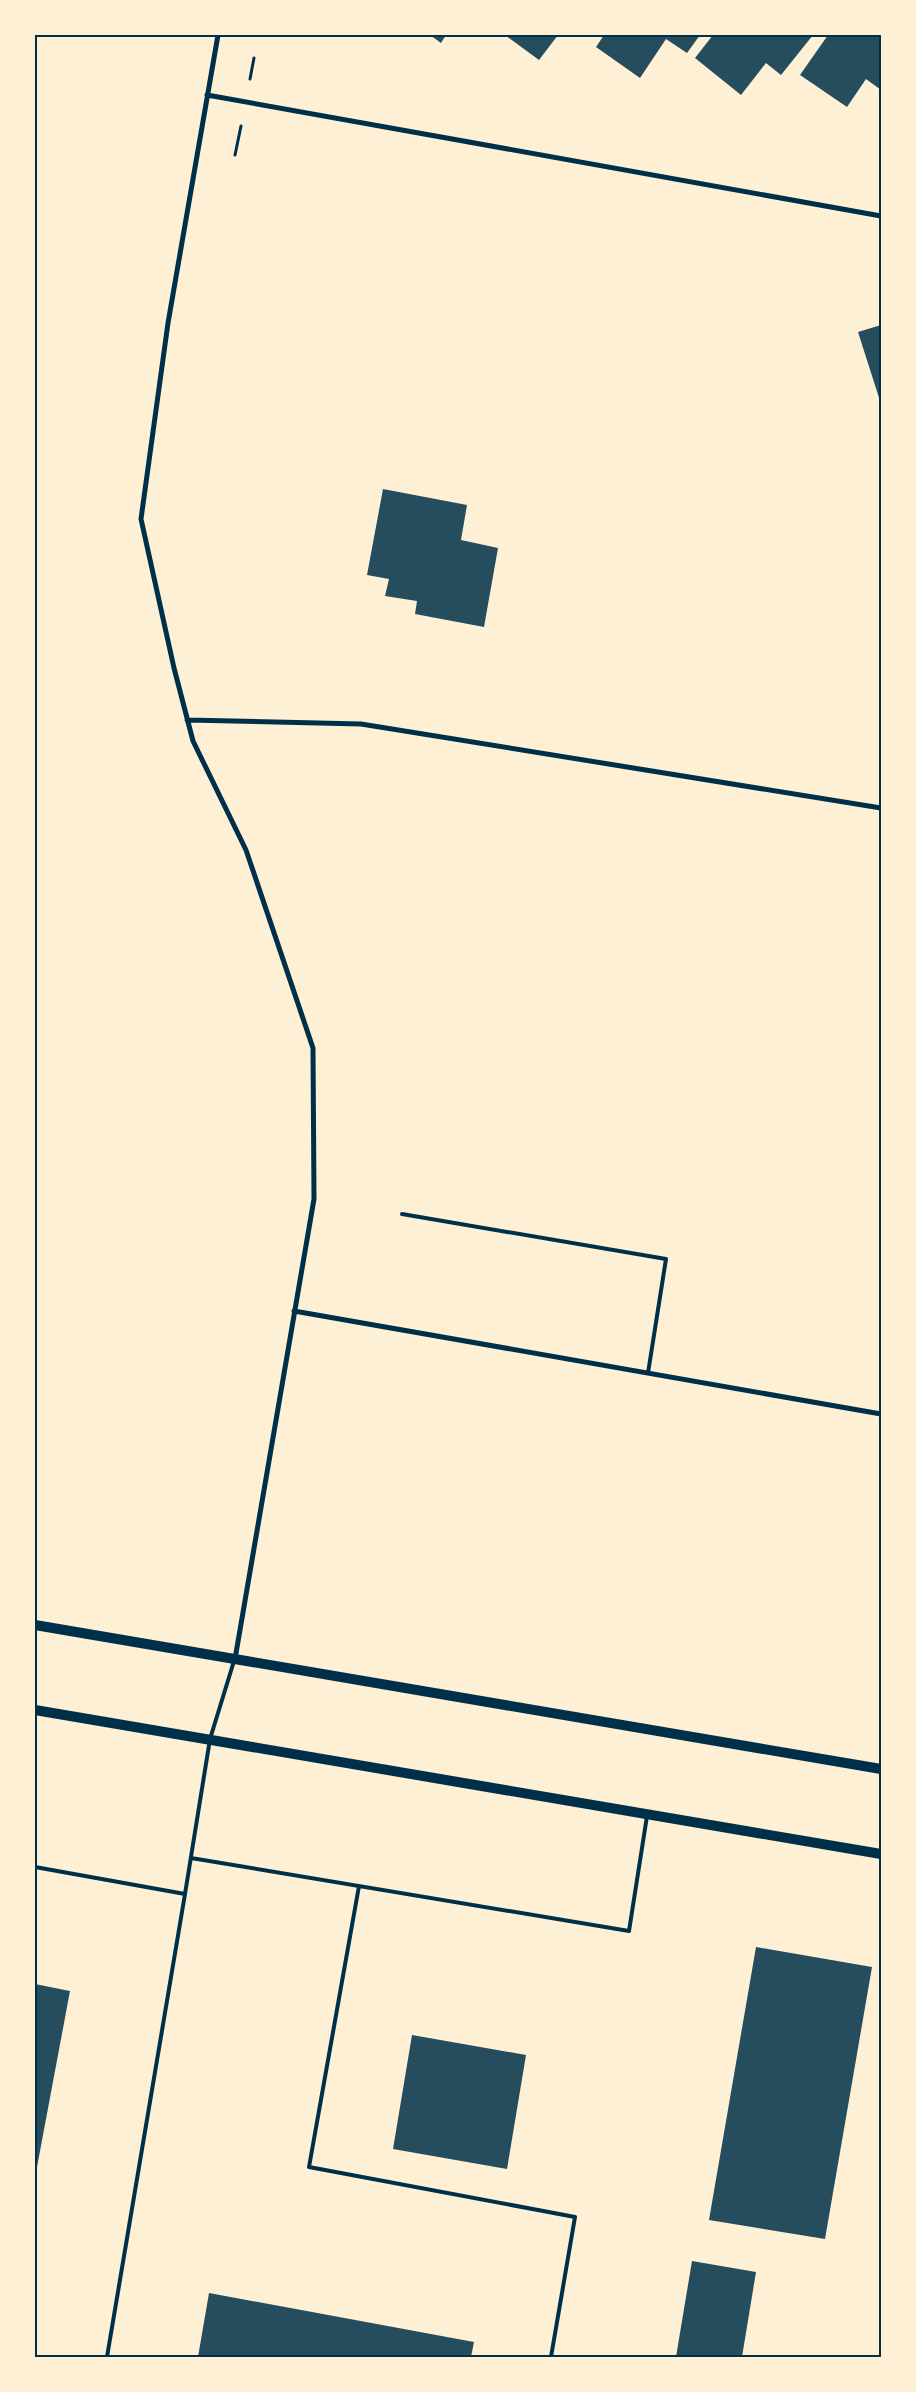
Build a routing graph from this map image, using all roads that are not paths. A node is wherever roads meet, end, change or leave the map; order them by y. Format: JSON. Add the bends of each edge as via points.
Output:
{"nodes":[{"id":1,"x":218,"y":35,"type":"edge"},
{"id":2,"x":207,"y":95,"type":"junction"},
{"id":3,"x":881,"y":216,"type":"edge"},
{"id":4,"x":187,"y":720,"type":"junction"},
{"id":5,"x":881,"y":808,"type":"edge"},
{"id":6,"x":402,"y":1214,"type":"dead end"},
{"id":7,"x":294,"y":1311,"type":"junction"},
{"id":8,"x":648,"y":1373,"type":"junction"},
{"id":9,"x":881,"y":1414,"type":"edge"},
{"id":10,"x":35,"y":1625,"type":"edge"},
{"id":11,"x":235,"y":1659,"type":"junction"},
{"id":12,"x":35,"y":1710,"type":"edge"},
{"id":13,"x":210,"y":1739,"type":"junction"},
{"id":14,"x":881,"y":1769,"type":"edge"},
{"id":15,"x":648,"y":1814,"type":"junction"},
{"id":16,"x":881,"y":1854,"type":"edge"},
{"id":17,"x":191,"y":1858,"type":"junction"},
{"id":18,"x":35,"y":1866,"type":"edge"},
{"id":19,"x":358,"y":1886,"type":"junction"},
{"id":20,"x":185,"y":1894,"type":"junction"},
{"id":21,"x":107,"y":2357,"type":"edge"},
{"id":22,"x":551,"y":2357,"type":"edge"}],
"edges":[{"from":1,"to":2,"type":"street"},
{"from":2,"to":3,"type":"street"},
{"from":2,"to":4,"type":"street","via":[[168,323],[141,518]]},
{"from":4,"to":5,"type":"street","via":[[361,724]]},
{"from":4,"to":7,"type":"street","via":[[193,741],[246,850],[313,1048],[314,1199]]},
{"from":6,"to":8,"type":"lane","via":[[666,1259]]},
{"from":7,"to":8,"type":"street"},
{"from":7,"to":11,"type":"street"},
{"from":8,"to":9,"type":"street"},
{"from":10,"to":11,"type":"main road"},
{"from":11,"to":13,"type":"lane"},
{"from":11,"to":14,"type":"main road"},
{"from":12,"to":13,"type":"main road"},
{"from":13,"to":15,"type":"main road"},
{"from":13,"to":17,"type":"lane"},
{"from":15,"to":16,"type":"main road"},
{"from":15,"to":19,"type":"lane","via":[[629,1931]]},
{"from":17,"to":19,"type":"lane"},
{"from":17,"to":20,"type":"lane"},
{"from":18,"to":20,"type":"lane"},
{"from":19,"to":22,"type":"lane","via":[[309,2168],[575,2217]]},
{"from":20,"to":21,"type":"lane"}]}
